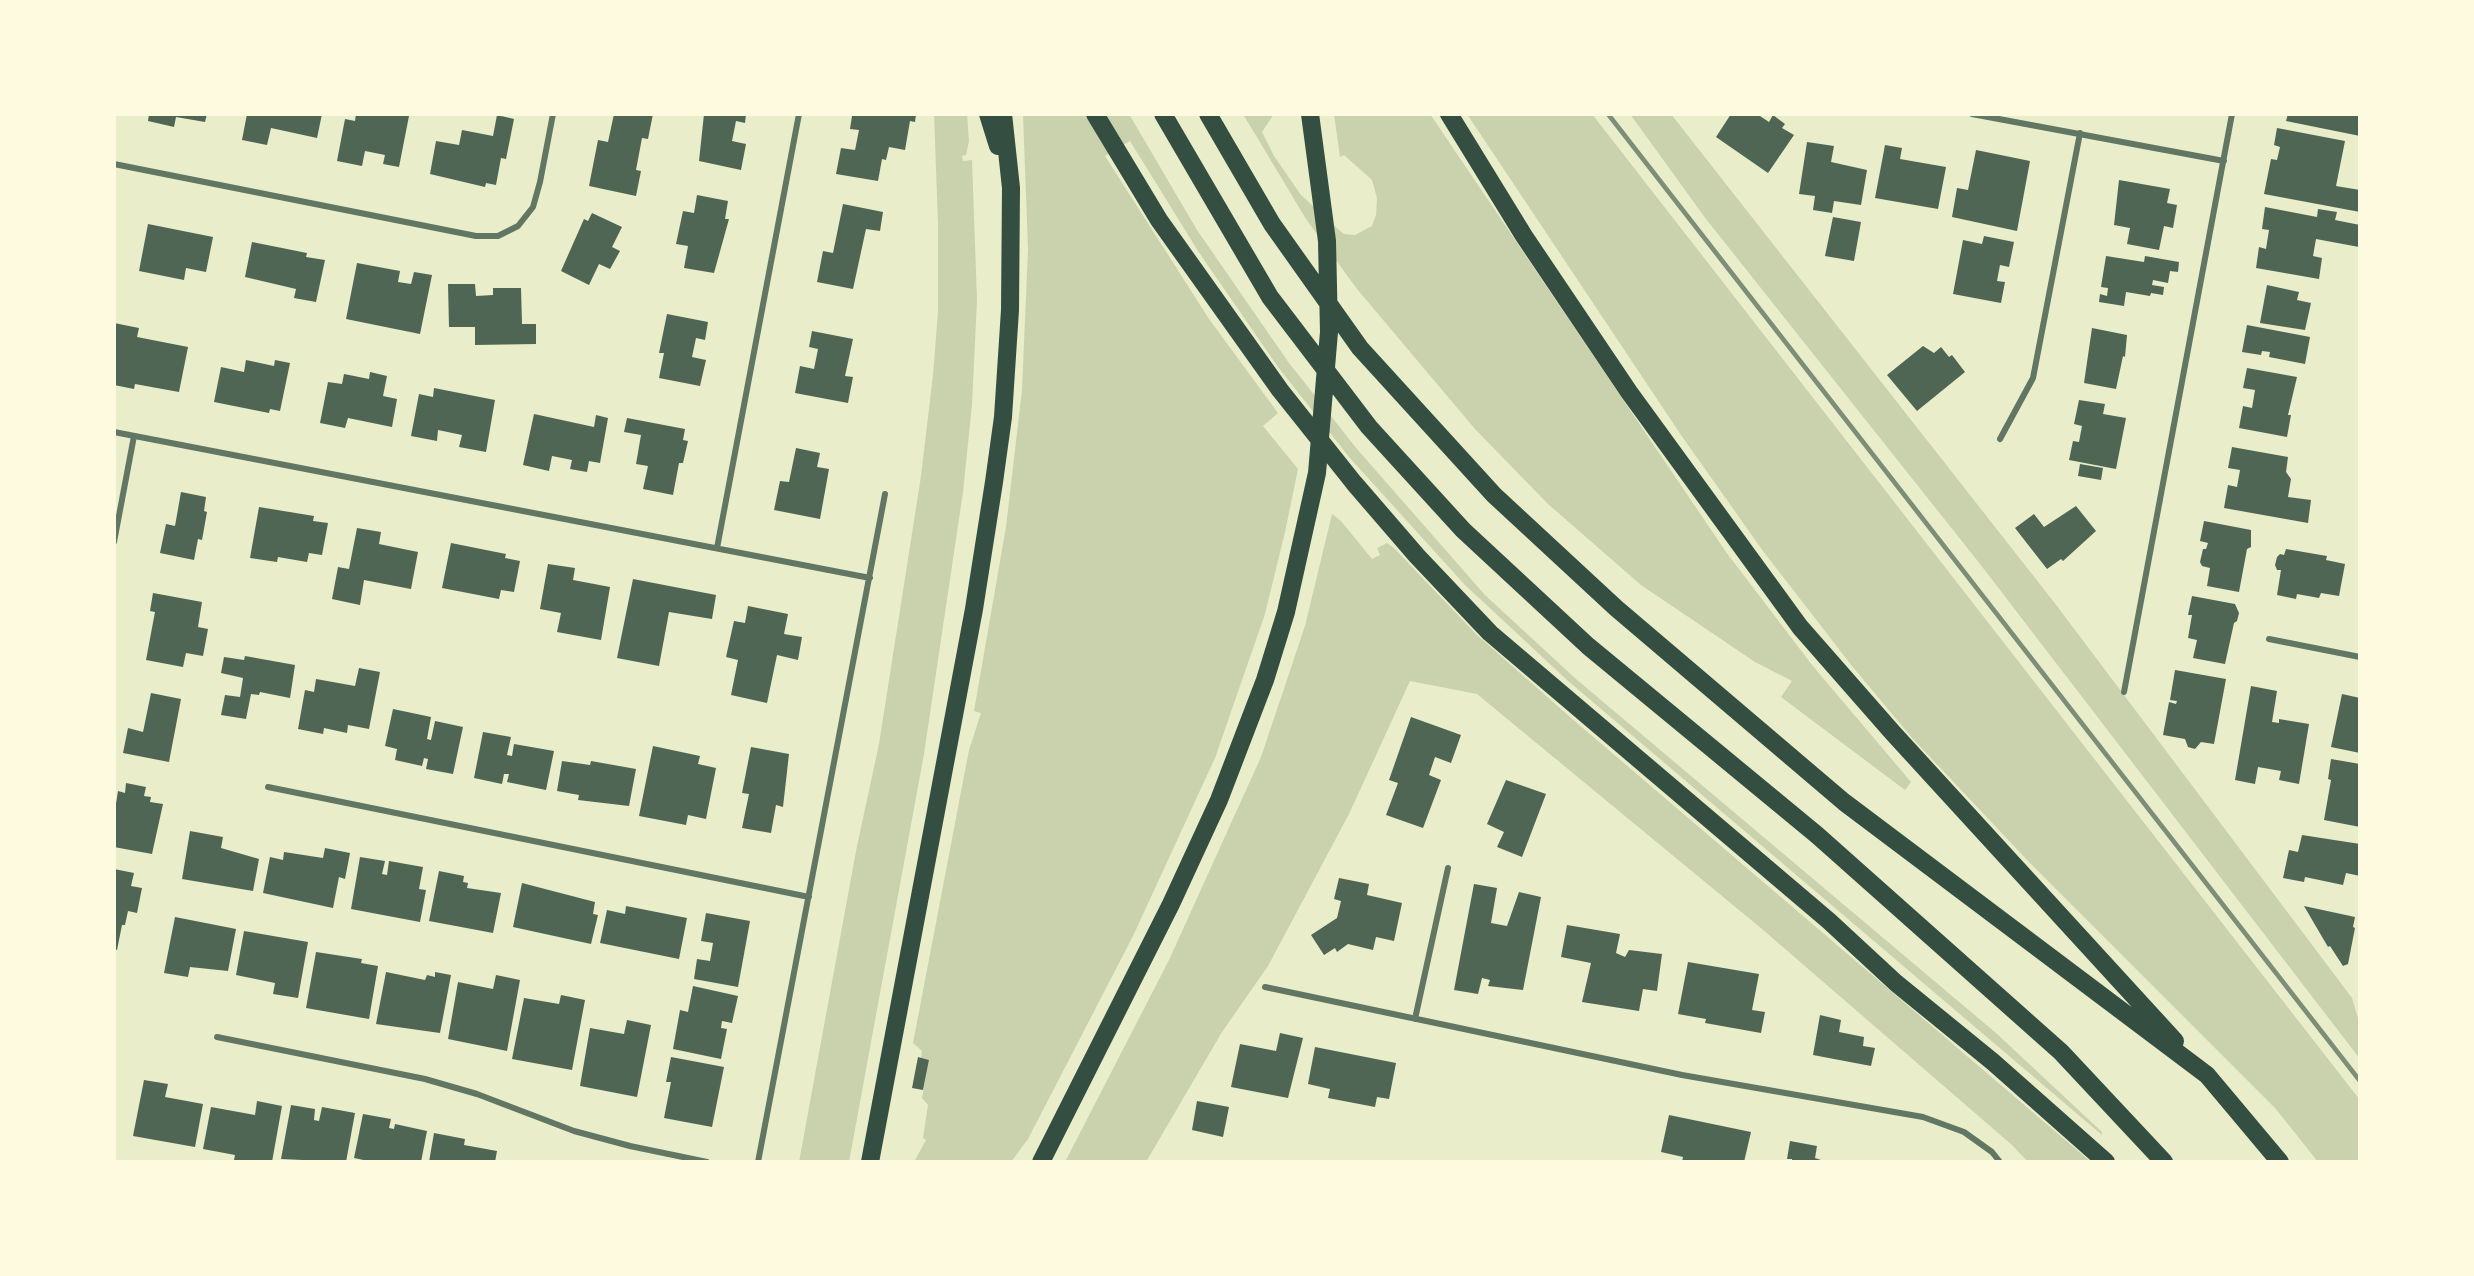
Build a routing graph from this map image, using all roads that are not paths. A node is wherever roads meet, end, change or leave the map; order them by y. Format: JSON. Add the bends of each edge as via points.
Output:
{"nodes":[{"id":1,"x":553,"y":114,"type":"edge"},
{"id":2,"x":799,"y":114,"type":"edge"},
{"id":3,"x":988,"y":114,"type":"edge"},
{"id":4,"x":1003,"y":114,"type":"edge"},
{"id":5,"x":1095,"y":114,"type":"edge"},
{"id":6,"x":1162,"y":114,"type":"edge"},
{"id":7,"x":1208,"y":114,"type":"edge"},
{"id":8,"x":1310,"y":114,"type":"edge"},
{"id":9,"x":1449,"y":114,"type":"edge"},
{"id":10,"x":1972,"y":114,"type":"edge"},
{"id":11,"x":2232,"y":114,"type":"edge"},
{"id":12,"x":2080,"y":133,"type":"junction"},
{"id":13,"x":2224,"y":161,"type":"junction"},
{"id":14,"x":114,"y":164,"type":"edge"},
{"id":15,"x":1011,"y":188,"type":"junction"},
{"id":16,"x":114,"y":432,"type":"edge"},
{"id":17,"x":134,"y":436,"type":"junction"},
{"id":18,"x":2000,"y":439,"type":"dead end"},
{"id":19,"x":885,"y":494,"type":"dead end"},
{"id":20,"x":114,"y":542,"type":"edge"},
{"id":21,"x":717,"y":548,"type":"junction"},
{"id":22,"x":870,"y":578,"type":"junction"},
{"id":23,"x":2269,"y":639,"type":"dead end"},
{"id":24,"x":2360,"y":657,"type":"edge"},
{"id":25,"x":2124,"y":692,"type":"dead end"},
{"id":26,"x":268,"y":787,"type":"dead end"},
{"id":27,"x":1448,"y":868,"type":"dead end"},
{"id":28,"x":809,"y":897,"type":"junction"},
{"id":29,"x":1265,"y":987,"type":"dead end"},
{"id":30,"x":1415,"y":1019,"type":"junction"},
{"id":31,"x":217,"y":1037,"type":"dead end"},
{"id":32,"x":2207,"y":1075,"type":"junction"},
{"id":33,"x":707,"y":1162,"type":"edge"},
{"id":34,"x":758,"y":1162,"type":"edge"},
{"id":35,"x":870,"y":1162,"type":"edge"},
{"id":36,"x":1041,"y":1162,"type":"edge"},
{"id":37,"x":2000,"y":1162,"type":"edge"},
{"id":38,"x":2106,"y":1162,"type":"edge"},
{"id":39,"x":2164,"y":1162,"type":"edge"},
{"id":40,"x":2280,"y":1162,"type":"edge"}],
"edges":[{"from":1,"to":14,"type":"street","via":[[537,195],[526,219],[498,236],[476,236]]},
{"from":2,"to":21,"type":"street"},
{"from":3,"to":15,"type":"highway"},
{"from":4,"to":15,"type":"highway"},
{"from":5,"to":38,"type":"highway","via":[[1159,220],[1299,413],[1417,556],[1490,633]]},
{"from":6,"to":39,"type":"highway","via":[[1270,297],[1369,427],[1463,530],[1588,646],[1817,835],[2061,1052]]},
{"from":7,"to":32,"type":"highway","via":[[1272,224],[1360,348],[1494,495],[1616,608],[1844,802]]},
{"from":8,"to":36,"type":"highway","via":[[1327,241],[1329,332],[1317,473],[1286,612],[1239,752],[1171,904]]},
{"from":9,"to":32,"type":"highway","via":[[1524,236],[1622,382],[1800,627]]},
{"from":10,"to":12,"type":"street"},
{"from":11,"to":13,"type":"street"},
{"from":12,"to":13,"type":"street"},
{"from":12,"to":18,"type":"street","via":[[2034,378]]},
{"from":13,"to":25,"type":"street"},
{"from":15,"to":35,"type":"highway","via":[[1007,364],[988,523]]},
{"from":16,"to":17,"type":"street"},
{"from":17,"to":20,"type":"street"},
{"from":17,"to":21,"type":"street"},
{"from":19,"to":22,"type":"street"},
{"from":21,"to":22,"type":"street"},
{"from":22,"to":28,"type":"street"},
{"from":23,"to":24,"type":"street"},
{"from":26,"to":28,"type":"street"},
{"from":27,"to":30,"type":"street"},
{"from":28,"to":34,"type":"street"},
{"from":29,"to":30,"type":"street"},
{"from":30,"to":37,"type":"street","via":[[1682,1075],[1923,1117],[1964,1132]]},
{"from":31,"to":33,"type":"street","via":[[425,1079],[574,1131]]},
{"from":32,"to":40,"type":"highway"}]}
